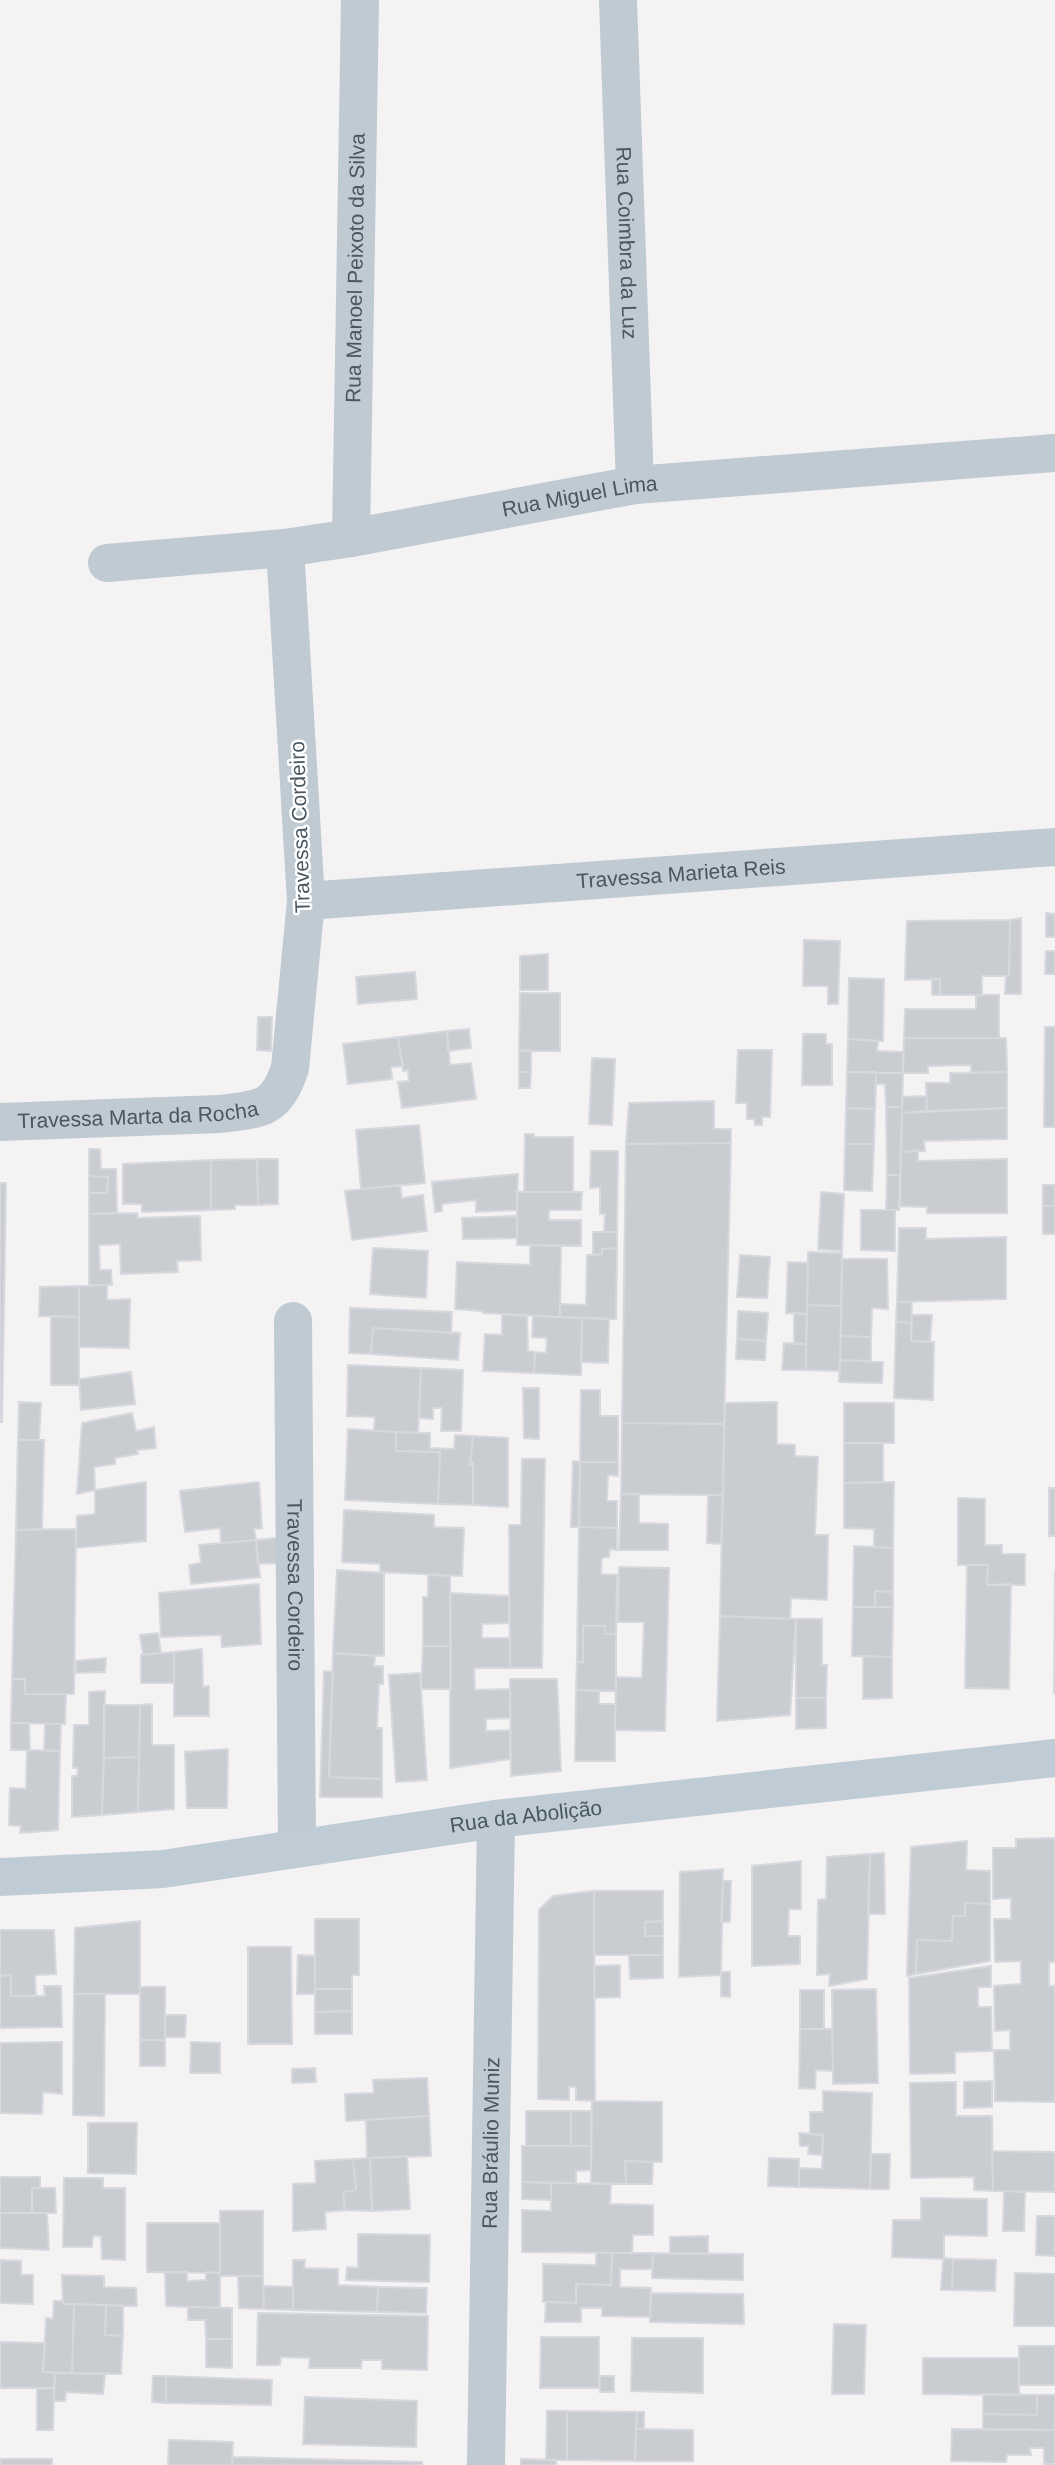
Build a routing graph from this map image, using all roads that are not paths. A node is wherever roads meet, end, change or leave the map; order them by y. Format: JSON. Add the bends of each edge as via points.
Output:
{"nodes":[{"id":1,"x":360,"y":0,"type":"edge"},
{"id":2,"x":618,"y":0,"type":"edge"},
{"id":3,"x":1055,"y":453,"type":"edge"},
{"id":4,"x":635,"y":485,"type":"junction"},
{"id":5,"x":351,"y":538,"type":"junction"},
{"id":6,"x":285,"y":548,"type":"junction"},
{"id":7,"x":107,"y":564,"type":"dead end"},
{"id":8,"x":1055,"y":847,"type":"edge"},
{"id":9,"x":306,"y":901,"type":"junction"},
{"id":10,"x":273,"y":1102,"type":"joint"},
{"id":11,"x":0,"y":1122,"type":"edge"},
{"id":12,"x":293,"y":1321,"type":"dead end"},
{"id":13,"x":1055,"y":1758,"type":"edge"},
{"id":14,"x":496,"y":1819,"type":"junction"},
{"id":15,"x":296,"y":1848,"type":"junction"},
{"id":16,"x":0,"y":1877,"type":"edge"},
{"id":17,"x":486,"y":2465,"type":"edge"}],
"edges":[{"from":1,"to":5,"type":"street","name":"Rua Manoel Peixoto da Silva"},
{"from":2,"to":4,"type":"street","name":"Rua Coimbra da Luz"},
{"from":3,"to":4,"type":"street","name":"Rua Miguel Lima"},
{"from":4,"to":5,"type":"street","name":"Rua Miguel Lima"},
{"from":5,"to":6,"type":"street","name":"Rua Miguel Lima"},
{"from":6,"to":7,"type":"street","name":"Rua Miguel Lima"},
{"from":6,"to":9,"type":"street","name":"Travessa Cordeiro"},
{"from":8,"to":9,"type":"street","name":"Travessa Marieta Reis"},
{"from":9,"to":10,"type":"street","name":"Travessa Cordeiro","via":[[290,1068]]},
{"from":10,"to":11,"type":"street","name":"Travessa Marta da Rocha","via":[[219,1114]]},
{"from":12,"to":15,"type":"street","name":"Travessa Cordeiro"},
{"from":13,"to":14,"type":"street","name":"Rua da Abolição"},
{"from":14,"to":15,"type":"street","name":"Rua da Abolição"},
{"from":14,"to":17,"type":"street","name":"Rua Bráulio Muniz"},
{"from":15,"to":16,"type":"street","name":"Rua da Abolição","via":[[163,1869]]}]}
